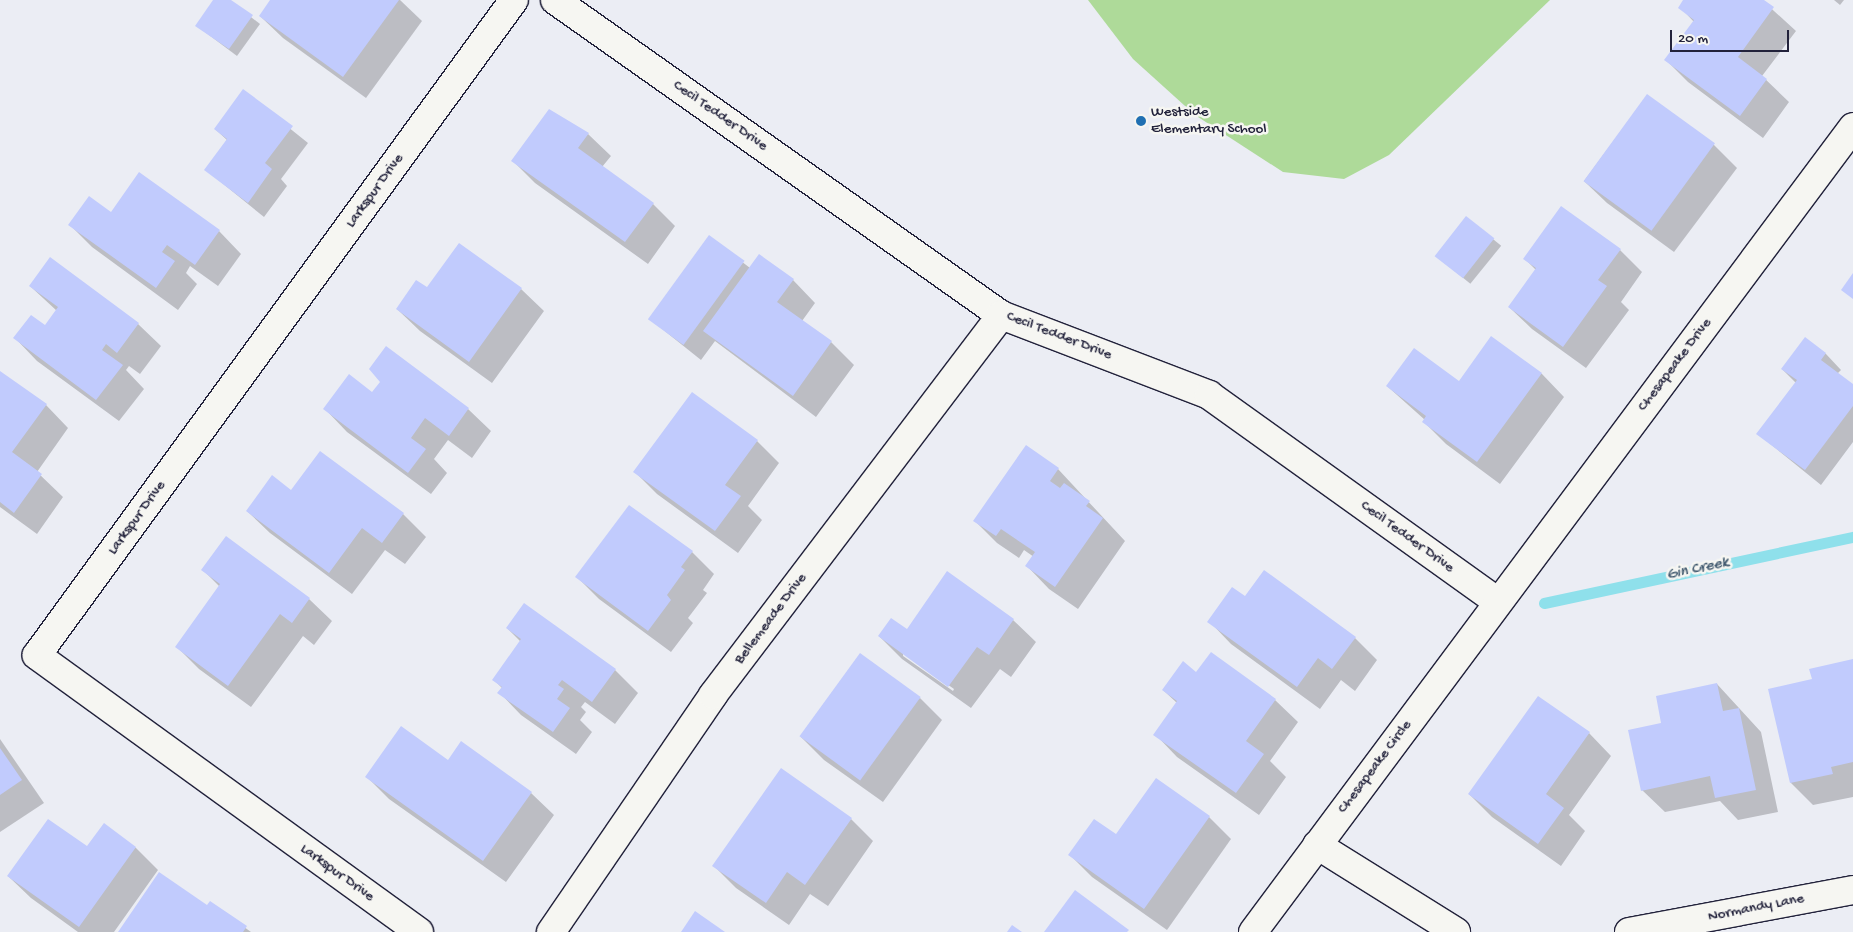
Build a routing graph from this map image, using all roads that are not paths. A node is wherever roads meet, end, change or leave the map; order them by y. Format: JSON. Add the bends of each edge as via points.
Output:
{"nodes":[{"id":1,"x":514,"y":0,"type":"edge"},
{"id":2,"x":555,"y":0,"type":"edge"},
{"id":3,"x":1853,"y":127,"type":"edge"},
{"id":4,"x":1001,"y":315,"type":"junction"},
{"id":5,"x":1498,"y":602,"type":"junction"},
{"id":6,"x":1317,"y":845,"type":"junction"},
{"id":7,"x":1853,"y":890,"type":"edge"},
{"id":8,"x":418,"y":932,"type":"edge"},
{"id":9,"x":551,"y":932,"type":"edge"},
{"id":10,"x":1253,"y":932,"type":"edge"},
{"id":11,"x":1456,"y":932,"type":"edge"},
{"id":12,"x":1629,"y":932,"type":"edge"}],
"edges":[{"from":1,"to":8,"type":"street","name":"Larkspur Drive","via":[[37,655]]},
{"from":2,"to":4,"type":"street","name":"Cecil Tedder Drive"},
{"from":3,"to":5,"type":"street","name":"Chesapeake Drive"},
{"from":4,"to":5,"type":"street","name":"Cecil Tedder Drive","via":[[1209,395]]},
{"from":4,"to":9,"type":"street","name":"Bellemeade Drive","via":[[714,695]]},
{"from":5,"to":6,"type":"street","name":"Chesapeake Circle"},
{"from":6,"to":10,"type":"street","name":"Chesapeake Circle"},
{"from":6,"to":11,"type":"street"},
{"from":7,"to":12,"type":"street","name":"Normandy Lane"}]}
